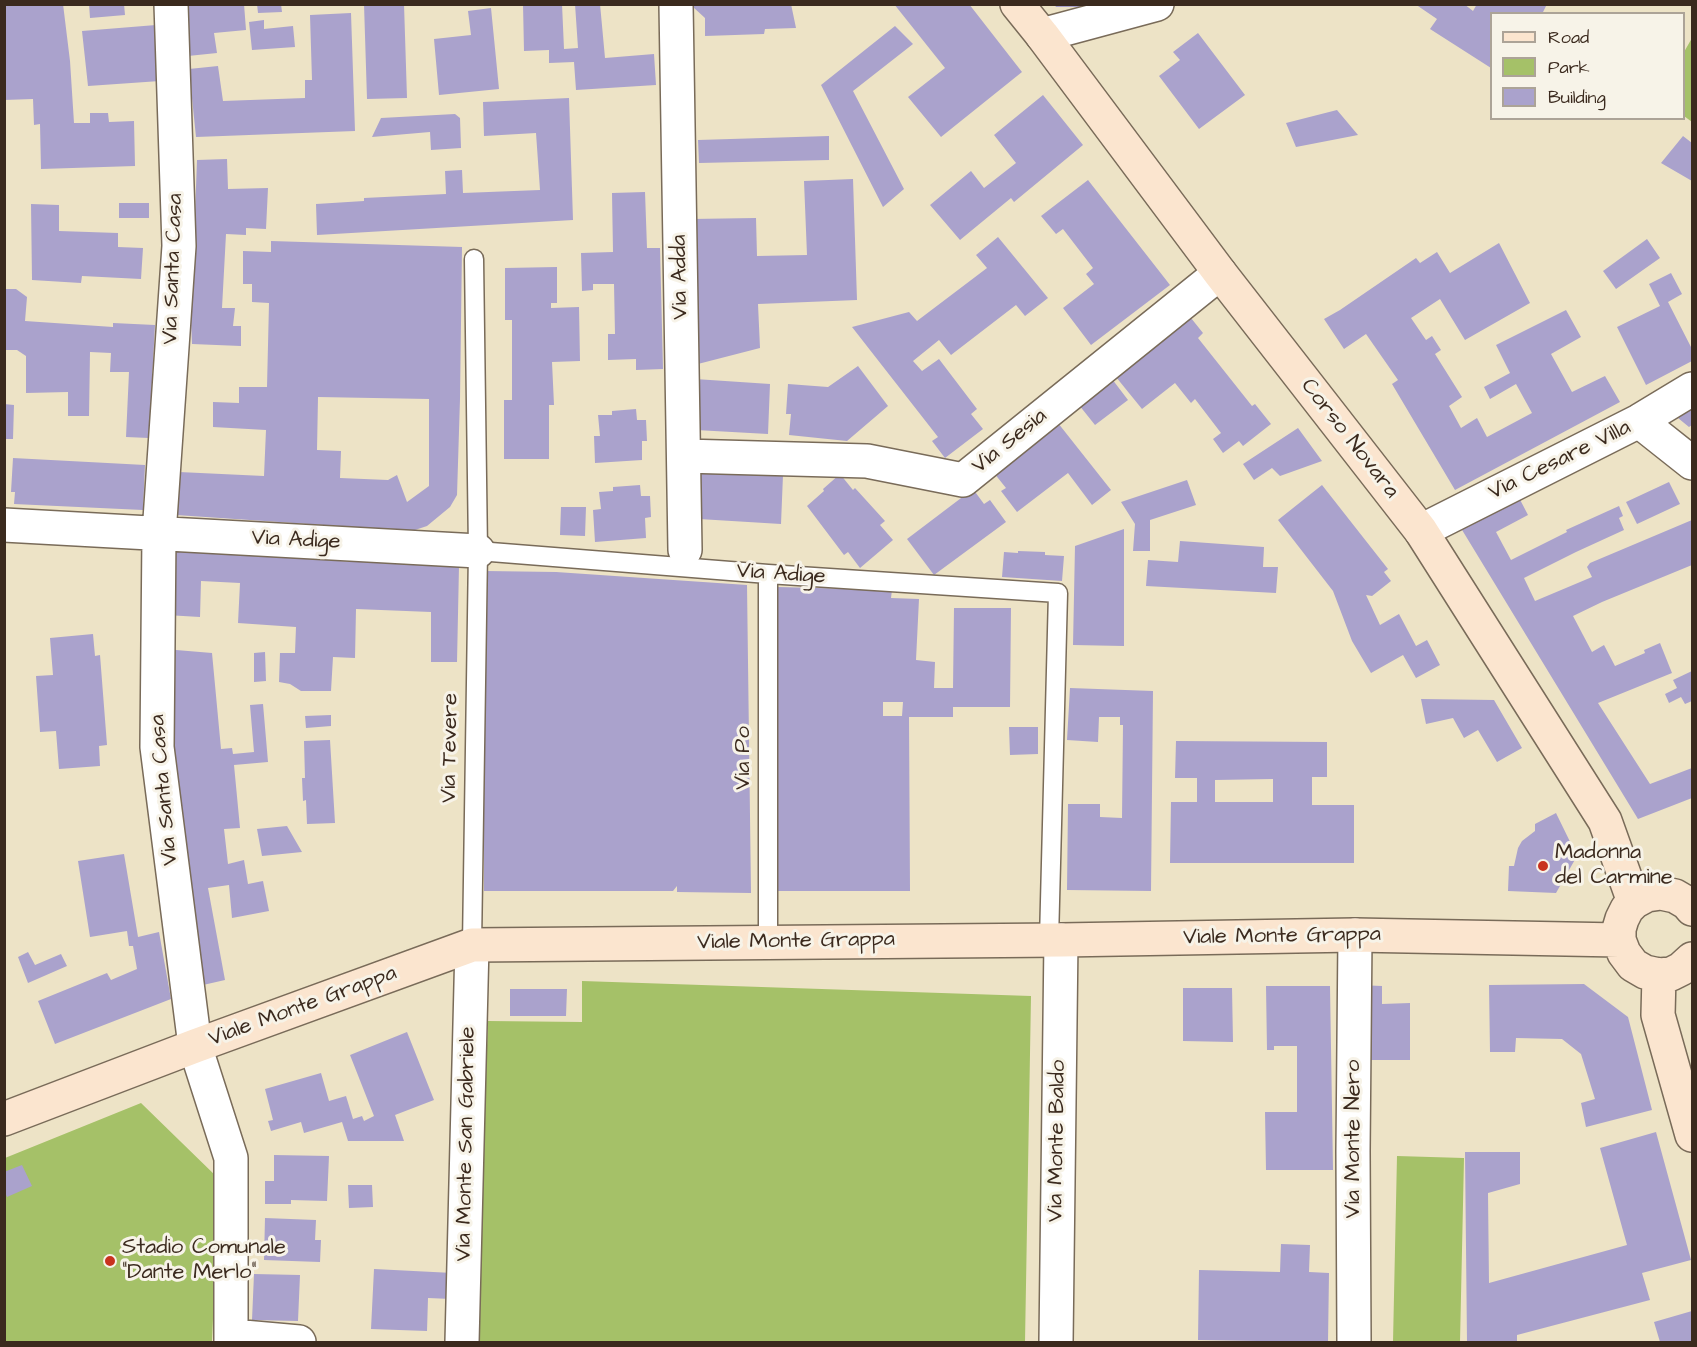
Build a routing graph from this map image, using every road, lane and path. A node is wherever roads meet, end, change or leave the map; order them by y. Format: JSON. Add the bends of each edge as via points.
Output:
{"nodes":[{"id":1,"x":171,"y":4,"type":"edge"},
{"id":2,"x":676,"y":4,"type":"edge"},
{"id":3,"x":1017,"y":4,"type":"edge"},
{"id":4,"x":1157,"y":4,"type":"edge"},
{"id":5,"x":1042,"y":35,"type":"junction"},
{"id":6,"x":474,"y":259,"type":"dead end"},
{"id":7,"x":1220,"y":273,"type":"junction"},
{"id":8,"x":1692,"y":389,"type":"edge"},
{"id":9,"x":1639,"y":421,"type":"junction"},
{"id":10,"x":684,"y":456,"type":"junction"},
{"id":11,"x":1692,"y":463,"type":"edge"},
{"id":12,"x":4,"y":525,"type":"edge"},
{"id":13,"x":1421,"y":531,"type":"junction"},
{"id":14,"x":159,"y":534,"type":"junction"},
{"id":15,"x":685,"y":549,"type":"dead end"},
{"id":16,"x":478,"y":551,"type":"junction"},
{"id":17,"x":768,"y":574,"type":"junction"},
{"id":18,"x":1634,"y":902,"type":"junction"},
{"id":19,"x":1691,"y":905,"type":"edge"},
{"id":20,"x":1355,"y":935,"type":"junction"},
{"id":21,"x":1055,"y":940,"type":"junction"},
{"id":22,"x":1619,"y":940,"type":"junction"},
{"id":23,"x":768,"y":942,"type":"junction"},
{"id":24,"x":472,"y":945,"type":"junction"},
{"id":25,"x":1692,"y":959,"type":"edge"},
{"id":26,"x":1659,"y":975,"type":"junction"},
{"id":27,"x":195,"y":1046,"type":"junction"},
{"id":28,"x":4,"y":1119,"type":"edge"},
{"id":29,"x":1692,"y":1136,"type":"edge"},
{"id":30,"x":231,"y":1339,"type":"edge"},
{"id":31,"x":298,"y":1342,"type":"edge"},
{"id":32,"x":462,"y":1342,"type":"edge"},
{"id":33,"x":1056,"y":1342,"type":"edge"},
{"id":34,"x":1354,"y":1342,"type":"edge"}],
"edges":[{"from":1,"to":14,"type":"street","name":"Via Santa Casa","via":[[179,246]]},
{"from":2,"to":10,"type":"street","name":"Via Adda"},
{"from":3,"to":5,"type":"street","name":"Corso Novara"},
{"from":4,"to":5,"type":"street"},
{"from":5,"to":7,"type":"street","name":"Corso Novara"},
{"from":6,"to":16,"type":"lane","name":"Via Tevere"},
{"from":7,"to":10,"type":"street","name":"Via Sesia","via":[[963,480],[867,460]]},
{"from":7,"to":13,"type":"street","name":"Corso Novara"},
{"from":8,"to":9,"type":"street"},
{"from":9,"to":11,"type":"street","name":"Via Cesare Villa"},
{"from":9,"to":13,"type":"street","name":"Via Cesare Villa"},
{"from":10,"to":15,"type":"street","name":"Via Adda"},
{"from":12,"to":14,"type":"street"},
{"from":13,"to":18,"type":"street","name":"Corso Novara","via":[[1605,821]]},
{"from":14,"to":16,"type":"street","name":"Via Adige"},
{"from":14,"to":27,"type":"street","name":"Via Santa Casa","via":[[157,747]]},
{"from":16,"to":17,"type":"lane","name":"Via Adige"},
{"from":16,"to":24,"type":"lane","name":"Via Tevere"},
{"from":17,"to":21,"type":"lane","name":"Via Adige","via":[[1058,593]]},
{"from":17,"to":23,"type":"lane","name":"Via Po"},
{"from":18,"to":19,"type":"street","via":[[1661,893]]},
{"from":18,"to":22,"type":"street","via":[[1622,919]]},
{"from":20,"to":21,"type":"street","name":"Viale Monte Grappa"},
{"from":20,"to":22,"type":"street","name":"Viale Monte Grappa"},
{"from":20,"to":34,"type":"street","name":"Via Monte Nero"},
{"from":21,"to":23,"type":"street","name":"Viale Monte Grappa"},
{"from":21,"to":33,"type":"street","name":"Via Monte Baldo"},
{"from":22,"to":26,"type":"street","via":[[1633,965]]},
{"from":23,"to":24,"type":"street","name":"Viale Monte Grappa"},
{"from":24,"to":27,"type":"street","name":"Viale Monte Grappa"},
{"from":24,"to":32,"type":"street","name":"Via Monte San Gabriele"},
{"from":25,"to":26,"type":"street","via":[[1671,974]]},
{"from":26,"to":29,"type":"street","via":[[1658,1016]]},
{"from":27,"to":28,"type":"street","name":"Viale Monte Grappa"},
{"from":27,"to":30,"type":"street","name":"Via Santa Casa","via":[[231,1158]]},
{"from":30,"to":31,"type":"street"}]}
